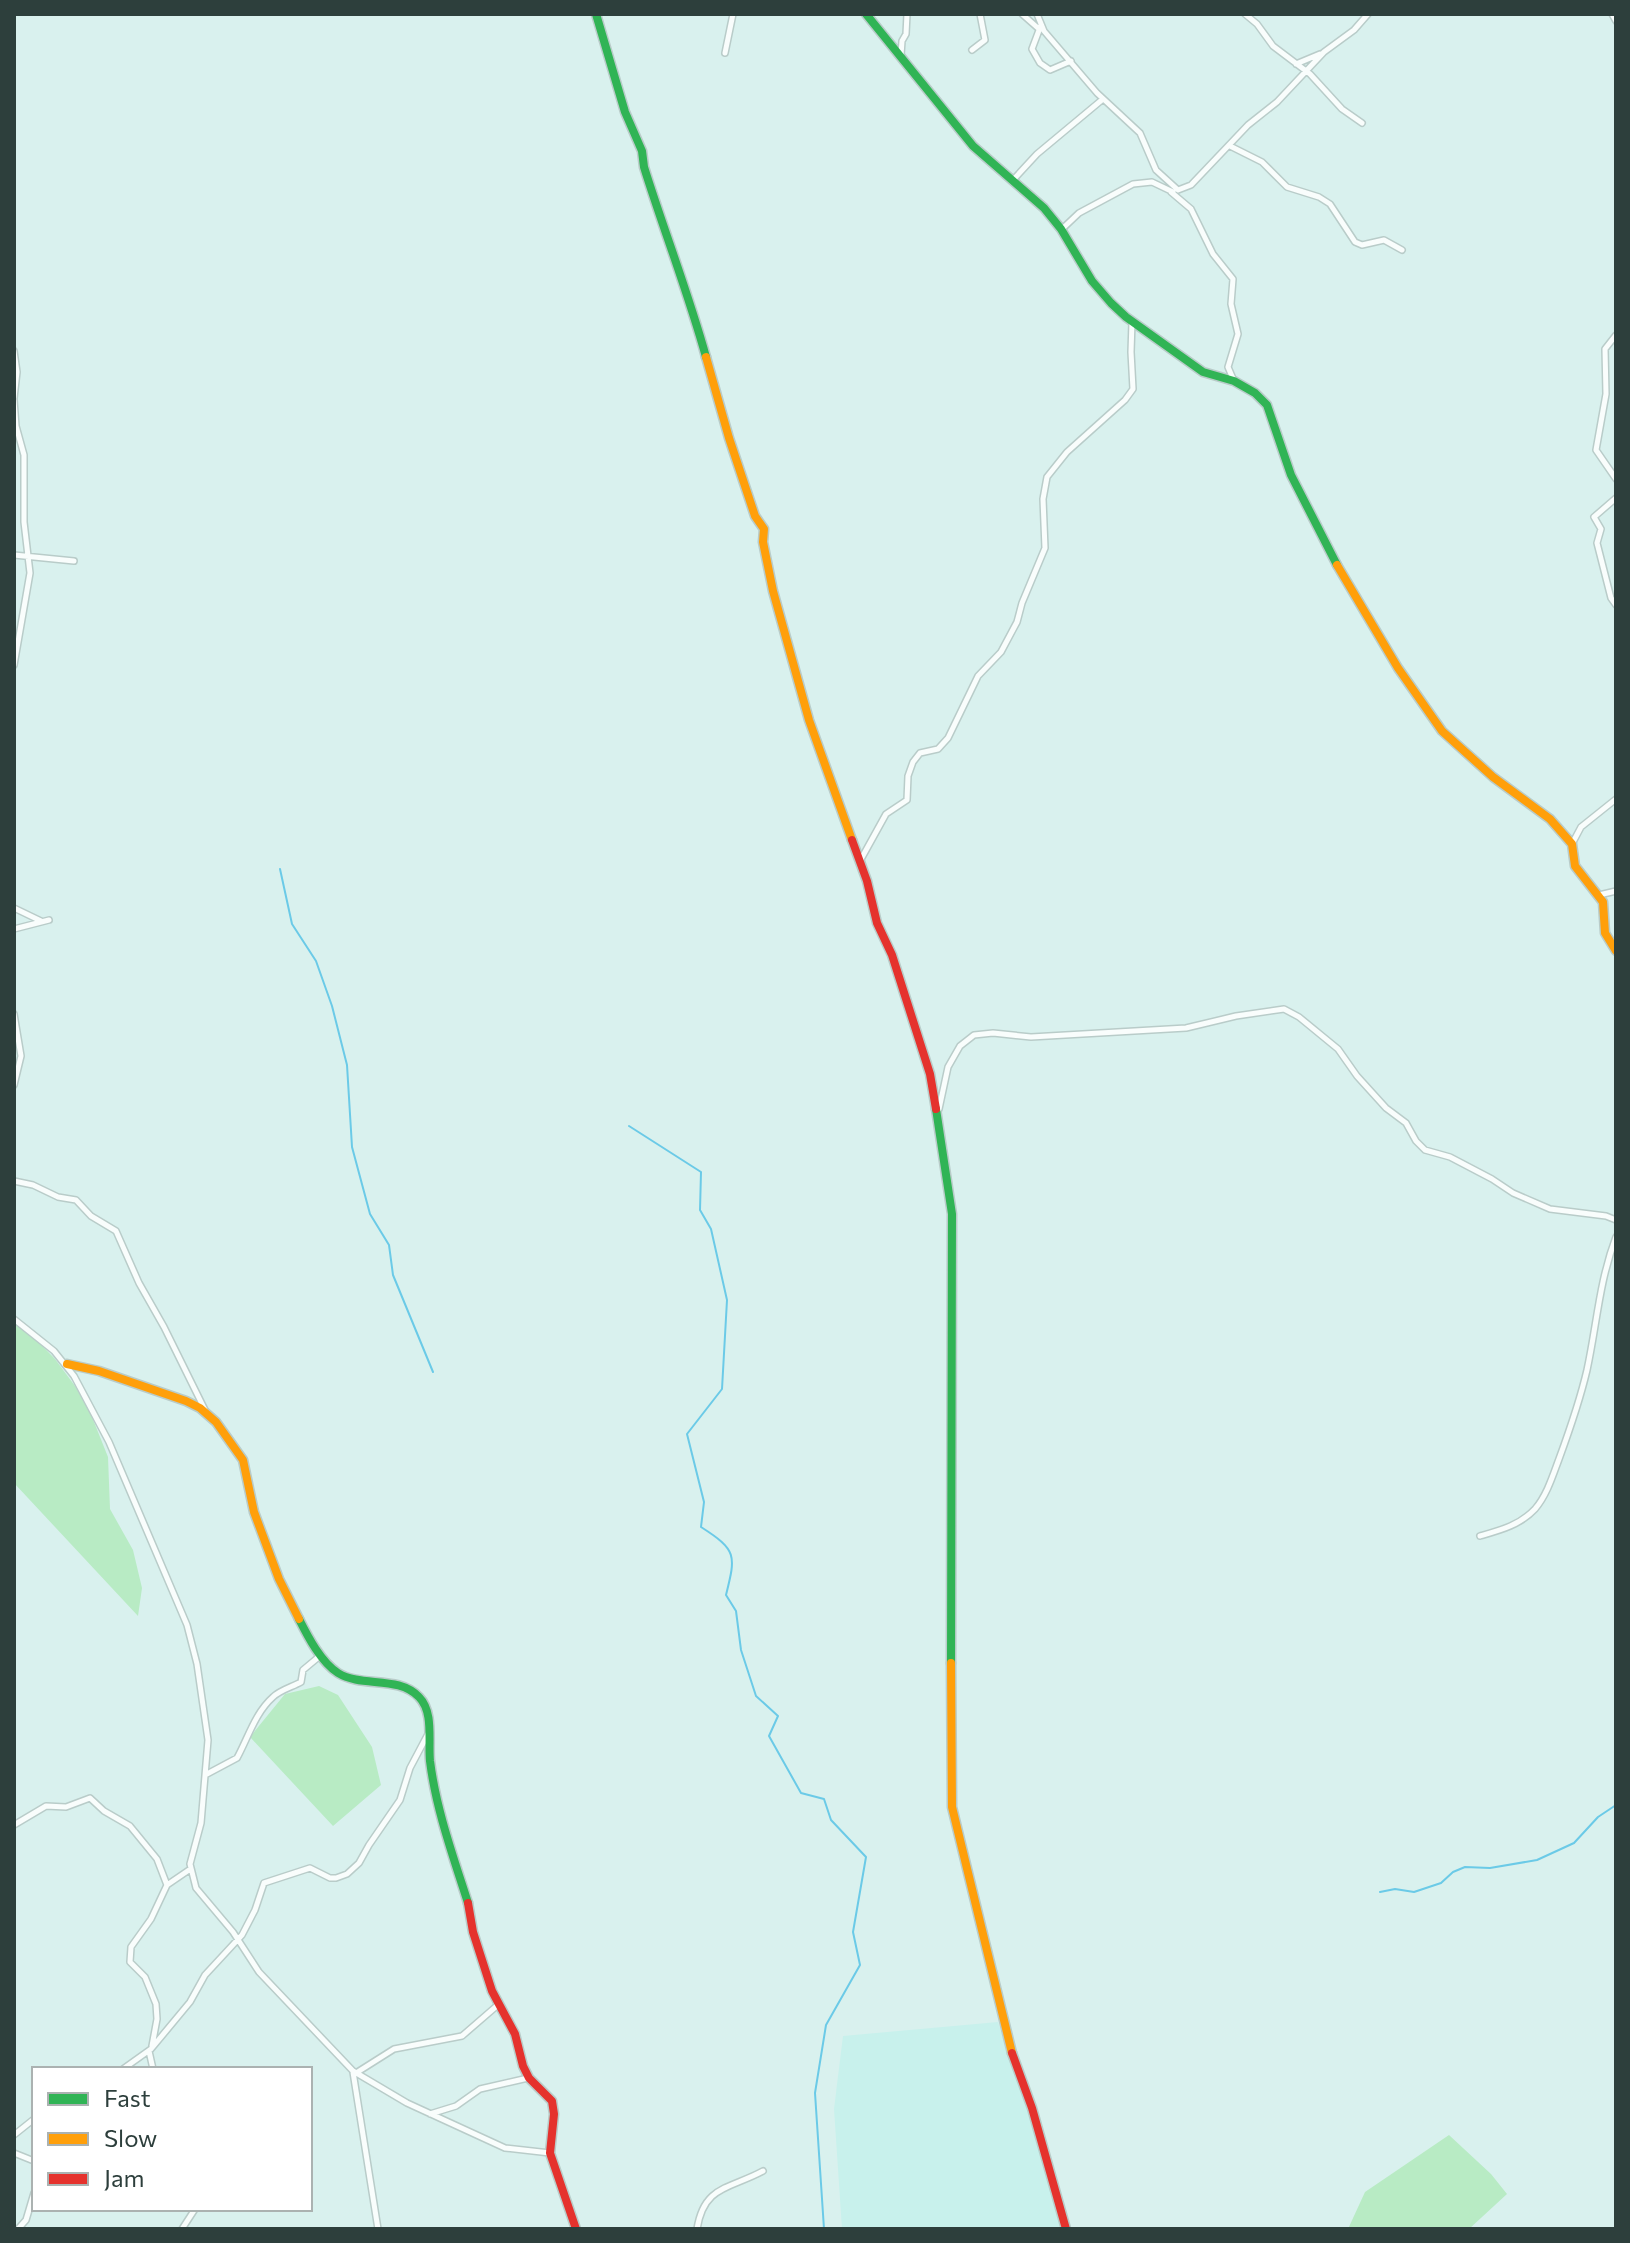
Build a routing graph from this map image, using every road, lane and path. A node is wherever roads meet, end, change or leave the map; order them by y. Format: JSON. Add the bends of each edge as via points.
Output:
{"nodes":[{"id":1,"x":596,"y":14,"type":"edge"},
{"id":2,"x":733,"y":14,"type":"edge"},
{"id":3,"x":866,"y":14,"type":"edge"},
{"id":4,"x":907,"y":14,"type":"edge"},
{"id":5,"x":980,"y":14,"type":"edge"},
{"id":6,"x":1022,"y":14,"type":"edge"},
{"id":7,"x":1037,"y":14,"type":"edge"},
{"id":8,"x":1245,"y":14,"type":"edge"},
{"id":9,"x":1368,"y":14,"type":"edge"},
{"id":10,"x":1612,"y":14,"type":"edge"},
{"id":11,"x":1616,"y":21,"type":"edge"},
{"id":12,"x":1040,"y":26,"type":"junction"},
{"id":13,"x":972,"y":50,"type":"dead end"},
{"id":14,"x":1324,"y":52,"type":"junction"},
{"id":15,"x":725,"y":53,"type":"dead end"},
{"id":16,"x":901,"y":57,"type":"junction"},
{"id":17,"x":1071,"y":61,"type":"junction"},
{"id":18,"x":1296,"y":64,"type":"junction"},
{"id":19,"x":1306,"y":71,"type":"junction"},
{"id":20,"x":1103,"y":99,"type":"junction"},
{"id":21,"x":1362,"y":123,"type":"dead end"},
{"id":22,"x":1230,"y":146,"type":"junction"},
{"id":23,"x":1013,"y":180,"type":"junction"},
{"id":24,"x":1174,"y":191,"type":"junction"},
{"id":25,"x":1061,"y":230,"type":"junction"},
{"id":26,"x":1402,"y":250,"type":"dead end"},
{"id":27,"x":1132,"y":321,"type":"junction"},
{"id":28,"x":1616,"y":335,"type":"edge"},
{"id":29,"x":14,"y":351,"type":"edge"},
{"id":30,"x":1234,"y":381,"type":"junction"},
{"id":31,"x":14,"y":399,"type":"edge"},
{"id":32,"x":1616,"y":479,"type":"edge"},
{"id":33,"x":1616,"y":499,"type":"edge"},
{"id":34,"x":14,"y":555,"type":"edge"},
{"id":35,"x":26,"y":556,"type":"junction"},
{"id":36,"x":74,"y":561,"type":"dead end"},
{"id":37,"x":1616,"y":605,"type":"edge"},
{"id":38,"x":16,"y":631,"type":"edge"},
{"id":39,"x":14,"y":665,"type":"edge"},
{"id":40,"x":1616,"y":799,"type":"edge"},
{"id":41,"x":1572,"y":844,"type":"junction"},
{"id":42,"x":859,"y":861,"type":"junction"},
{"id":43,"x":1616,"y":891,"type":"edge"},
{"id":44,"x":1599,"y":895,"type":"junction"},
{"id":45,"x":14,"y":908,"type":"edge"},
{"id":46,"x":49,"y":920,"type":"dead end"},
{"id":47,"x":41,"y":922,"type":"junction"},
{"id":48,"x":14,"y":929,"type":"edge"},
{"id":49,"x":1616,"y":951,"type":"edge"},
{"id":50,"x":14,"y":1014,"type":"edge"},
{"id":51,"x":14,"y":1083,"type":"edge"},
{"id":52,"x":938,"y":1112,"type":"junction"},
{"id":53,"x":14,"y":1181,"type":"edge"},
{"id":54,"x":1616,"y":1220,"type":"edge"},
{"id":55,"x":1616,"y":1237,"type":"edge"},
{"id":56,"x":14,"y":1319,"type":"edge"},
{"id":57,"x":67,"y":1364,"type":"junction"},
{"id":58,"x":205,"y":1411,"type":"junction"},
{"id":59,"x":1480,"y":1536,"type":"dead end"},
{"id":60,"x":321,"y":1655,"type":"junction"},
{"id":61,"x":428,"y":1732,"type":"junction"},
{"id":62,"x":207,"y":1774,"type":"junction"},
{"id":63,"x":14,"y":1825,"type":"edge"},
{"id":64,"x":189,"y":1870,"type":"junction"},
{"id":65,"x":167,"y":1885,"type":"junction"},
{"id":66,"x":238,"y":1939,"type":"junction"},
{"id":67,"x":499,"y":2004,"type":"junction"},
{"id":68,"x":150,"y":2050,"type":"junction"},
{"id":69,"x":126,"y":2067,"type":"edge"},
{"id":70,"x":153,"y":2067,"type":"edge"},
{"id":71,"x":355,"y":2072,"type":"junction"},
{"id":72,"x":529,"y":2078,"type":"junction"},
{"id":73,"x":430,"y":2114,"type":"junction"},
{"id":74,"x":32,"y":2121,"type":"edge"},
{"id":75,"x":14,"y":2135,"type":"edge"},
{"id":76,"x":550,"y":2153,"type":"junction"},
{"id":77,"x":763,"y":2171,"type":"dead end"},
{"id":78,"x":32,"y":2199,"type":"edge"},
{"id":79,"x":194,"y":2211,"type":"edge"},
{"id":80,"x":18,"y":2229,"type":"edge"},
{"id":81,"x":182,"y":2229,"type":"edge"},
{"id":82,"x":378,"y":2229,"type":"edge"},
{"id":83,"x":576,"y":2229,"type":"edge"},
{"id":84,"x":697,"y":2229,"type":"edge"},
{"id":85,"x":1066,"y":2229,"type":"edge"}],
"edges":[{"from":1,"to":42,"type":"street","via":[[687,288],[729,438],[764,529],[773,591],[802,699]]},
{"from":2,"to":15,"type":"street"},
{"from":3,"to":16,"type":"street"},
{"from":4,"to":16,"type":"street"},
{"from":5,"to":13,"type":"street","via":[[985,40]]},
{"from":6,"to":12,"type":"street"},
{"from":7,"to":12,"type":"street"},
{"from":8,"to":18,"type":"street"},
{"from":9,"to":14,"type":"street"},
{"from":10,"to":11,"type":"street"},
{"from":12,"to":17,"type":"street"},
{"from":12,"to":17,"type":"street","via":[[1032,50],[1045,67],[1050,70]]},
{"from":14,"to":18,"type":"street"},
{"from":14,"to":19,"type":"street"},
{"from":16,"to":23,"type":"street","via":[[973,146]]},
{"from":17,"to":20,"type":"street"},
{"from":18,"to":19,"type":"street"},
{"from":19,"to":21,"type":"street"},
{"from":19,"to":22,"type":"street"},
{"from":20,"to":23,"type":"street"},
{"from":20,"to":24,"type":"street","via":[[1140,133],[1156,170]]},
{"from":22,"to":24,"type":"street","via":[[1191,185]]},
{"from":22,"to":26,"type":"street","via":[[1262,162],[1287,187],[1330,204],[1355,242],[1384,240]]},
{"from":23,"to":25,"type":"street"},
{"from":24,"to":25,"type":"street","via":[[1152,182],[1133,184],[1079,213]]},
{"from":24,"to":30,"type":"street","via":[[1191,209],[1213,254],[1233,279],[1231,304],[1238,334],[1228,367]]},
{"from":25,"to":27,"type":"street","via":[[1092,281]]},
{"from":27,"to":30,"type":"street","via":[[1203,372]]},
{"from":27,"to":42,"type":"street","via":[[1133,389],[1047,477],[1045,548],[1015,627],[978,676],[948,738],[913,762],[907,800],[886,814]]},
{"from":28,"to":32,"type":"street","via":[[1605,349],[1606,394],[1596,450]]},
{"from":29,"to":31,"type":"street"},
{"from":30,"to":41,"type":"street","via":[[1271,409],[1303,502],[1359,605],[1433,720],[1493,777],[1550,819]]},
{"from":31,"to":35,"type":"street","via":[[24,455],[21,520]]},
{"from":33,"to":37,"type":"street","via":[[1594,519],[1601,529],[1597,543]]},
{"from":34,"to":35,"type":"street"},
{"from":35,"to":36,"type":"street"},
{"from":35,"to":38,"type":"street","via":[[29,583]]},
{"from":38,"to":39,"type":"street"},
{"from":40,"to":41,"type":"street","via":[[1581,827]]},
{"from":41,"to":44,"type":"street","via":[[1575,866]]},
{"from":42,"to":52,"type":"street","via":[[924,1052]]},
{"from":43,"to":44,"type":"street"},
{"from":44,"to":49,"type":"street","via":[[1605,933]]},
{"from":45,"to":47,"type":"street"},
{"from":46,"to":47,"type":"street"},
{"from":47,"to":48,"type":"street"},
{"from":50,"to":51,"type":"street","via":[[21,1056]]},
{"from":52,"to":54,"type":"street","via":[[948,1067],[974,1035],[1186,1028],[1284,1009],[1338,1049],[1425,1150],[1450,1157],[1550,1209]]},
{"from":52,"to":85,"type":"street","via":[[952,1227],[952,1807],[1012,2051]]},
{"from":53,"to":58,"type":"street","via":[[76,1200],[116,1231]]},
{"from":55,"to":59,"type":"street","via":[[1602,1277],[1577,1409],[1547,1490],[1523,1520]]},
{"from":56,"to":57,"type":"street"},
{"from":57,"to":58,"type":"street","via":[[100,1370]]},
{"from":57,"to":62,"type":"street","via":[[109,1442],[187,1625],[208,1740]]},
{"from":58,"to":60,"type":"street","via":[[243,1459],[279,1581]]},
{"from":60,"to":61,"type":"street","via":[[341,1676],[413,1692],[427,1708]]},
{"from":60,"to":62,"type":"street","via":[[305,1668],[301,1682],[269,1701],[237,1758]]},
{"from":61,"to":66,"type":"street","via":[[400,1800],[359,1863],[336,1878],[314,1868],[266,1880]]},
{"from":61,"to":67,"type":"street","via":[[440,1812]]},
{"from":62,"to":64,"type":"street"},
{"from":63,"to":65,"type":"street","via":[[46,1806],[66,1807],[90,1798],[130,1826],[157,1859]]},
{"from":64,"to":65,"type":"street"},
{"from":64,"to":66,"type":"street","via":[[196,1888]]},
{"from":65,"to":68,"type":"street","via":[[131,1947],[130,1962],[145,1977],[157,2012]]},
{"from":66,"to":68,"type":"street"},
{"from":66,"to":71,"type":"street","via":[[259,1972]]},
{"from":67,"to":71,"type":"street","via":[[462,2036],[394,2049]]},
{"from":67,"to":72,"type":"street"},
{"from":68,"to":69,"type":"street"},
{"from":68,"to":70,"type":"street"},
{"from":71,"to":73,"type":"street"},
{"from":71,"to":82,"type":"street"},
{"from":72,"to":73,"type":"street","via":[[480,2089],[456,2106]]},
{"from":72,"to":76,"type":"street","via":[[552,2101]]},
{"from":73,"to":76,"type":"street","via":[[505,2148]]},
{"from":74,"to":75,"type":"street"},
{"from":76,"to":83,"type":"street"},
{"from":77,"to":84,"type":"street","via":[[709,2196]]},
{"from":78,"to":80,"type":"street"},
{"from":79,"to":81,"type":"street"}]}
